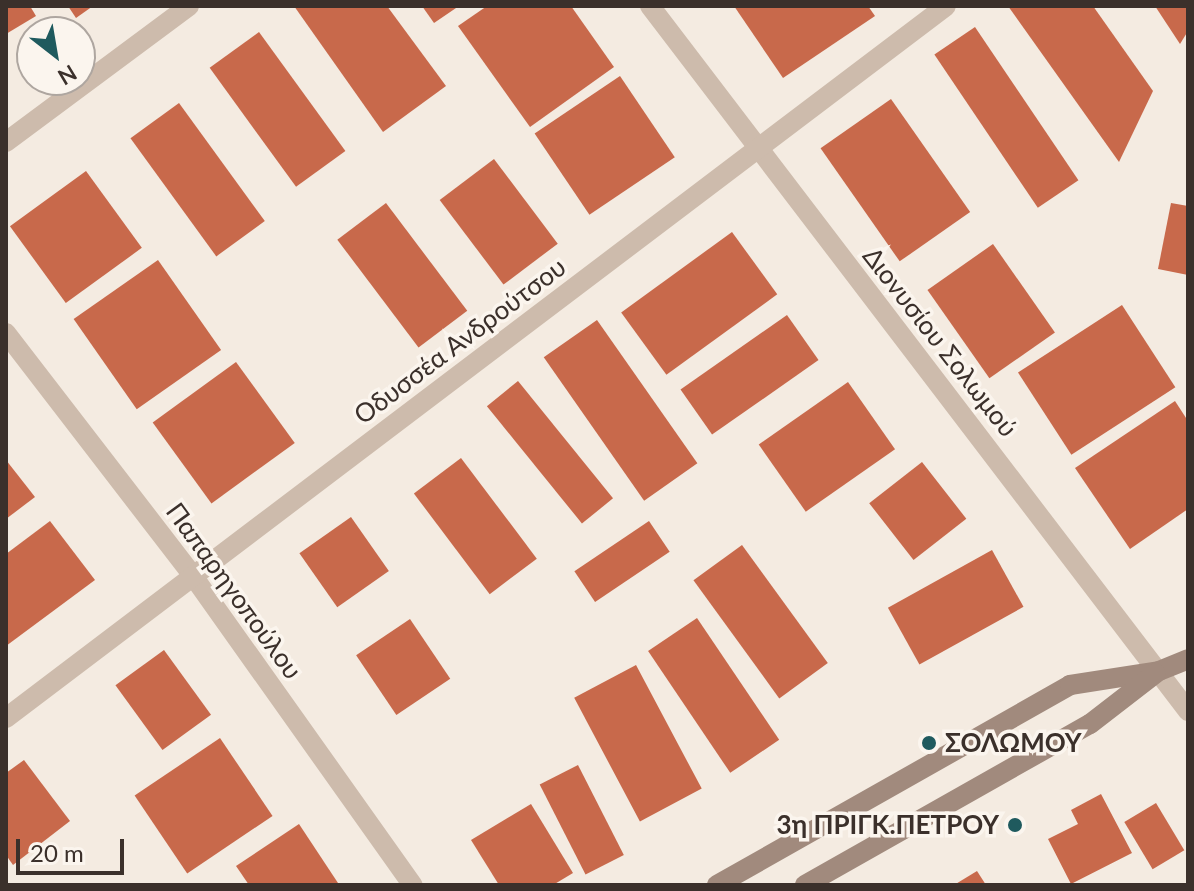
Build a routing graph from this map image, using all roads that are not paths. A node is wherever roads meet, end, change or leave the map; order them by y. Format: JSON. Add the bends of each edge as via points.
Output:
{"nodes":[{"id":1,"x":189,"y":6,"type":"edge"},
{"id":2,"x":650,"y":6,"type":"edge"},
{"id":3,"x":946,"y":6,"type":"edge"},
{"id":4,"x":6,"y":142,"type":"edge"},
{"id":5,"x":758,"y":149,"type":"junction"},
{"id":6,"x":6,"y":333,"type":"edge"},
{"id":7,"x":193,"y":576,"type":"junction"},
{"id":8,"x":1188,"y":659,"type":"edge"},
{"id":9,"x":1159,"y":671,"type":"junction"},
{"id":10,"x":1188,"y":711,"type":"edge"},
{"id":11,"x":6,"y":718,"type":"edge"},
{"id":12,"x":413,"y":885,"type":"edge"},
{"id":13,"x":717,"y":885,"type":"edge"},
{"id":14,"x":805,"y":885,"type":"edge"}],
"edges":[{"from":1,"to":4,"type":"street"},
{"from":2,"to":5,"type":"street","name":"Διονυσίου Σολωμού"},
{"from":3,"to":5,"type":"street","name":"Οδυσσέα Ανδρούτσου"},
{"from":5,"to":7,"type":"street","name":"Οδυσσέα Ανδρούτσου"},
{"from":5,"to":9,"type":"street","name":"Διονυσίου Σολωμού"},
{"from":6,"to":7,"type":"street","name":"Παπαρηγοπούλου"},
{"from":7,"to":11,"type":"street","name":"Οδυσσέα Ανδρούτσου"},
{"from":7,"to":12,"type":"street","name":"Παπαρηγοπούλου"},
{"from":8,"to":9,"type":"main road"},
{"from":9,"to":10,"type":"street","name":"Διονυσίου Σολωμού"},
{"from":9,"to":13,"type":"main road","via":[[1070,685]]},
{"from":9,"to":14,"type":"main road","via":[[1090,724]]}]}
